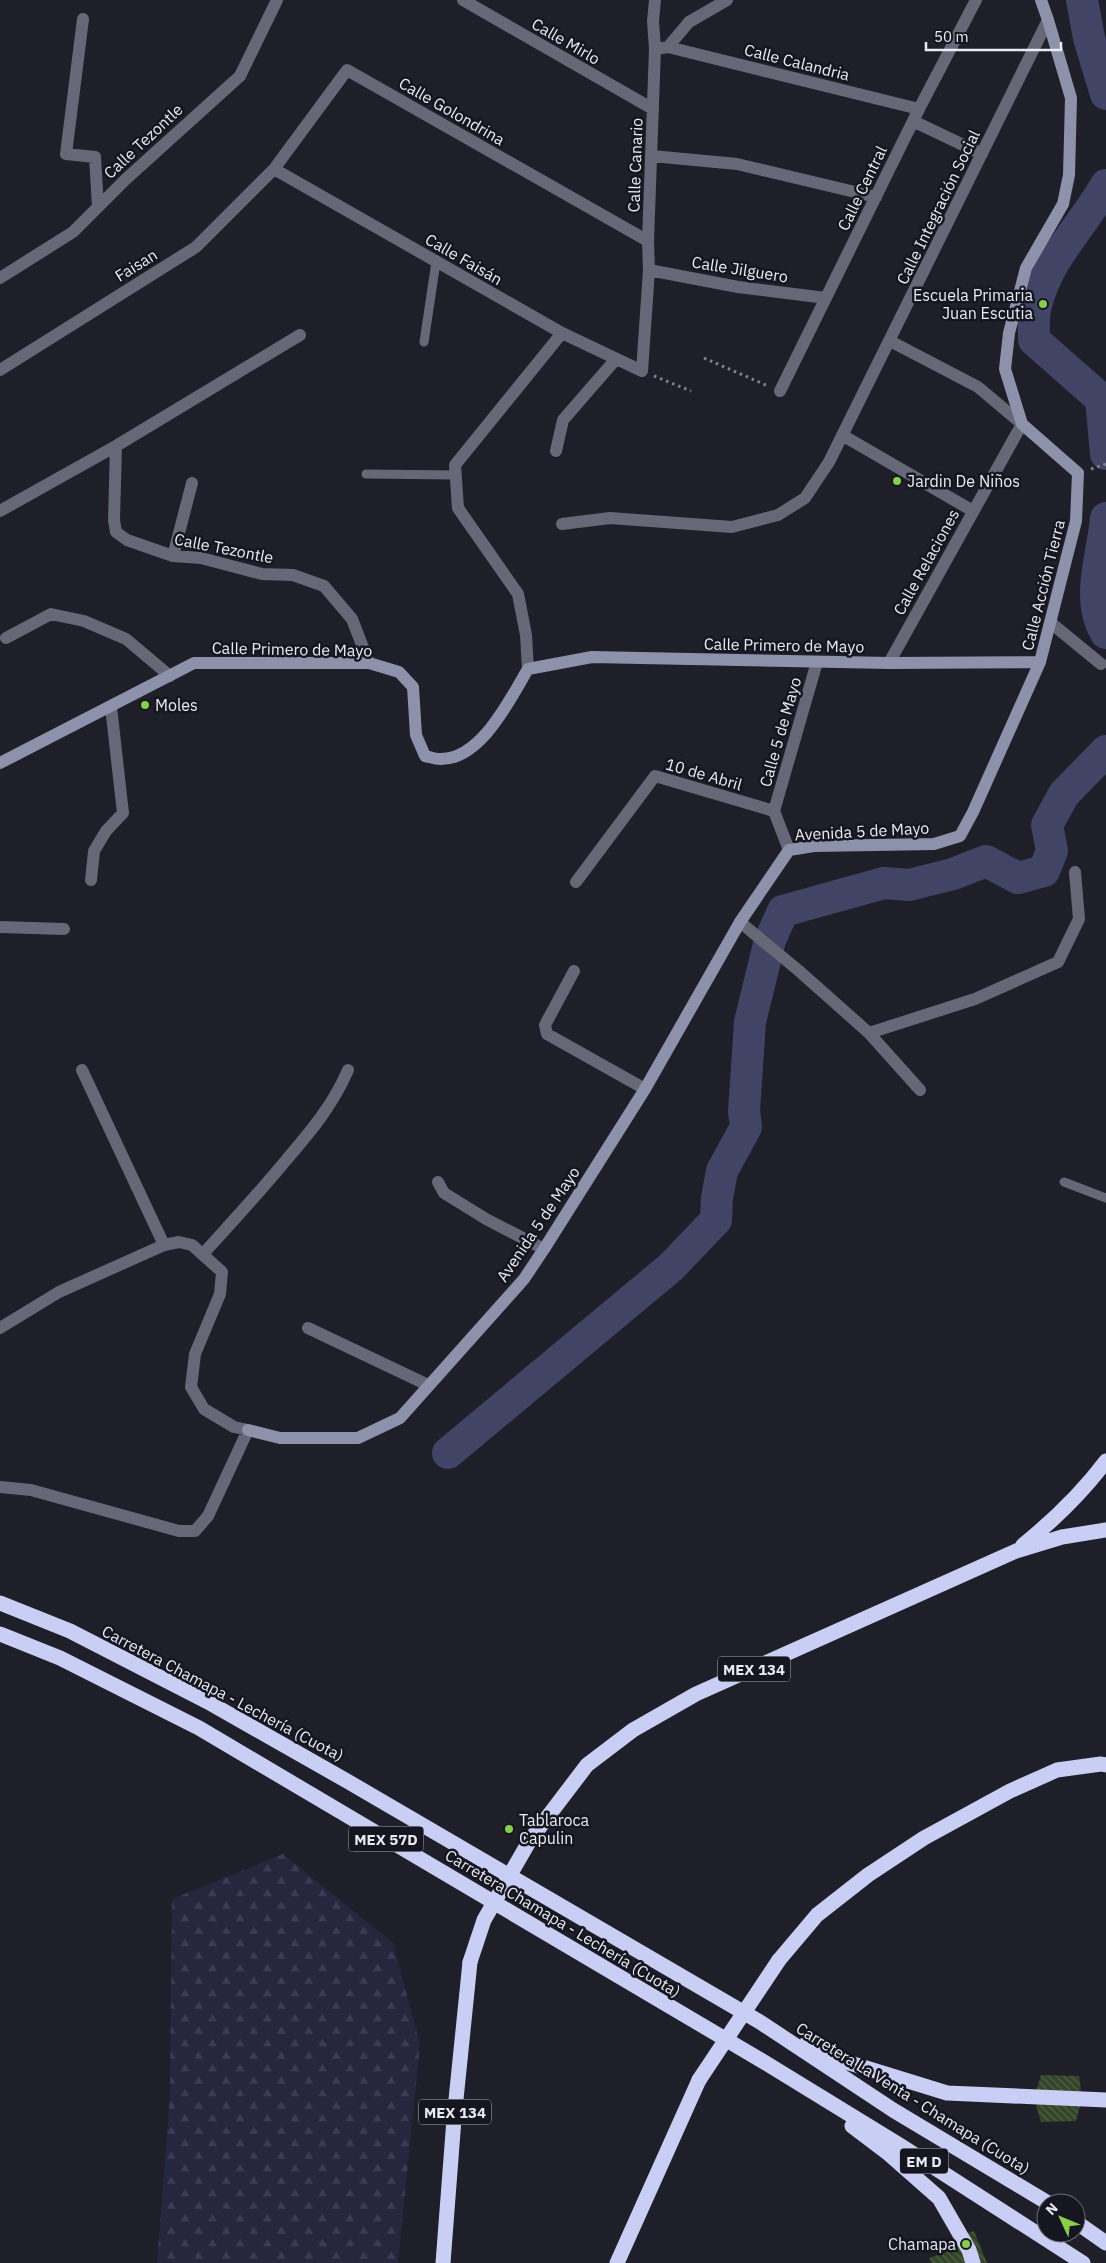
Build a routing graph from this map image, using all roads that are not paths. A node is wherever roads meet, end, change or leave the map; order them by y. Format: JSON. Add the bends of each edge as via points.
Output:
{"nodes":[{"id":1,"x":277,"y":0,"type":"edge"},
{"id":2,"x":463,"y":0,"type":"edge"},
{"id":3,"x":654,"y":0,"type":"edge"},
{"id":4,"x":727,"y":0,"type":"edge"},
{"id":5,"x":975,"y":0,"type":"edge"},
{"id":6,"x":1041,"y":0,"type":"edge"},
{"id":7,"x":83,"y":19,"type":"dead end"},
{"id":8,"x":1048,"y":20,"type":"junction"},
{"id":9,"x":662,"y":48,"type":"junction"},
{"id":10,"x":653,"y":109,"type":"junction"},
{"id":11,"x":919,"y":109,"type":"junction"},
{"id":12,"x":913,"y":121,"type":"junction"},
{"id":13,"x":982,"y":154,"type":"junction"},
{"id":14,"x":652,"y":156,"type":"junction"},
{"id":15,"x":274,"y":169,"type":"junction"},
{"id":16,"x":876,"y":198,"type":"junction"},
{"id":17,"x":98,"y":207,"type":"junction"},
{"id":18,"x":648,"y":241,"type":"junction"},
{"id":19,"x":436,"y":262,"type":"junction"},
{"id":20,"x":649,"y":270,"type":"junction"},
{"id":21,"x":0,"y":278,"type":"edge"},
{"id":22,"x":826,"y":298,"type":"junction"},
{"id":23,"x":562,"y":333,"type":"junction"},
{"id":24,"x":300,"y":335,"type":"dead end"},
{"id":25,"x":890,"y":341,"type":"junction"},
{"id":26,"x":424,"y":342,"type":"dead end"},
{"id":27,"x":616,"y":359,"type":"junction"},
{"id":28,"x":0,"y":370,"type":"edge"},
{"id":29,"x":642,"y":371,"type":"joint"},
{"id":30,"x":780,"y":392,"type":"road end"},
{"id":31,"x":1022,"y":424,"type":"junction"},
{"id":32,"x":842,"y":434,"type":"junction"},
{"id":33,"x":116,"y":446,"type":"junction"},
{"id":34,"x":556,"y":451,"type":"dead end"},
{"id":35,"x":366,"y":474,"type":"dead end"},
{"id":36,"x":456,"y":475,"type":"junction"},
{"id":37,"x":192,"y":484,"type":"dead end"},
{"id":38,"x":0,"y":511,"type":"edge"},
{"id":39,"x":973,"y":511,"type":"junction"},
{"id":40,"x":562,"y":524,"type":"dead end"},
{"id":41,"x":173,"y":556,"type":"junction"},
{"id":42,"x":1051,"y":623,"type":"junction"},
{"id":43,"x":6,"y":638,"type":"dead end"},
{"id":44,"x":818,"y":662,"type":"junction"},
{"id":45,"x":1040,"y":662,"type":"junction"},
{"id":46,"x":369,"y":663,"type":"junction"},
{"id":47,"x":889,"y":663,"type":"junction"},
{"id":48,"x":1101,"y":664,"type":"dead end"},
{"id":49,"x":528,"y":669,"type":"junction"},
{"id":50,"x":170,"y":676,"type":"junction"},
{"id":51,"x":111,"y":707,"type":"junction"},
{"id":52,"x":0,"y":763,"type":"edge"},
{"id":53,"x":774,"y":811,"type":"junction"},
{"id":54,"x":789,"y":850,"type":"junction"},
{"id":55,"x":1075,"y":872,"type":"dead end"},
{"id":56,"x":91,"y":880,"type":"dead end"},
{"id":57,"x":576,"y":882,"type":"dead end"},
{"id":58,"x":740,"y":923,"type":"junction"},
{"id":59,"x":0,"y":927,"type":"edge"},
{"id":60,"x":64,"y":929,"type":"dead end"},
{"id":61,"x":574,"y":971,"type":"dead end"},
{"id":62,"x":869,"y":1033,"type":"junction"},
{"id":63,"x":82,"y":1070,"type":"dead end"},
{"id":64,"x":348,"y":1070,"type":"dead end"},
{"id":65,"x":645,"y":1089,"type":"junction"},
{"id":66,"x":920,"y":1090,"type":"dead end"},
{"id":67,"x":438,"y":1182,"type":"dead end"},
{"id":68,"x":1064,"y":1182,"type":"dead end"},
{"id":69,"x":1106,"y":1198,"type":"edge"},
{"id":70,"x":164,"y":1245,"type":"junction"},
{"id":71,"x":544,"y":1249,"type":"junction"},
{"id":72,"x":202,"y":1254,"type":"junction"},
{"id":73,"x":0,"y":1328,"type":"edge"},
{"id":74,"x":308,"y":1328,"type":"dead end"},
{"id":75,"x":428,"y":1385,"type":"junction"},
{"id":76,"x":248,"y":1430,"type":"junction"},
{"id":77,"x":1106,"y":1461,"type":"edge"},
{"id":78,"x":0,"y":1487,"type":"edge"},
{"id":79,"x":1106,"y":1530,"type":"edge"},
{"id":80,"x":1016,"y":1551,"type":"junction"},
{"id":81,"x":0,"y":1603,"type":"edge"},
{"id":82,"x":0,"y":1634,"type":"edge"},
{"id":83,"x":1106,"y":1765,"type":"edge"},
{"id":84,"x":760,"y":2022,"type":"junction"},
{"id":85,"x":764,"y":2062,"type":"junction"},
{"id":86,"x":1106,"y":2092,"type":"edge"},
{"id":87,"x":1090,"y":2099,"type":"junction"},
{"id":88,"x":1106,"y":2100,"type":"edge"},
{"id":89,"x":1036,"y":2196,"type":"edge"},
{"id":90,"x":1086,"y":2229,"type":"edge"},
{"id":91,"x":1106,"y":2243,"type":"edge"},
{"id":92,"x":444,"y":2263,"type":"edge"},
{"id":93,"x":617,"y":2263,"type":"edge"},
{"id":94,"x":973,"y":2263,"type":"edge"},
{"id":95,"x":1083,"y":2263,"type":"edge"}],
"edges":[{"from":1,"to":17,"type":"street","name":"Calle Tezontle","via":[[240,76]]},
{"from":2,"to":10,"type":"street","name":"Calle Mirlo"},
{"from":3,"to":9,"type":"street","name":"Calle Canario","via":[[653,21]]},
{"from":4,"to":9,"type":"street","via":[[689,22]]},
{"from":5,"to":11,"type":"street","name":"Calle Central"},
{"from":6,"to":8,"type":"street"},
{"from":7,"to":17,"type":"street","via":[[66,154],[95,158]]},
{"from":8,"to":13,"type":"street","name":"Calle Integración Social"},
{"from":8,"to":31,"type":"street","via":[[1071,98],[1069,176],[1063,204],[1026,268],[1009,333],[1005,369]]},
{"from":9,"to":10,"type":"street","name":"Calle Canario"},
{"from":9,"to":11,"type":"street","name":"Calle Calandria"},
{"from":10,"to":14,"type":"street","name":"Calle Canario"},
{"from":11,"to":12,"type":"street","name":"Calle Central"},
{"from":12,"to":13,"type":"street"},
{"from":12,"to":16,"type":"street","name":"Calle Central"},
{"from":13,"to":25,"type":"street","name":"Calle Integración Social"},
{"from":14,"to":16,"type":"street","via":[[737,164]]},
{"from":14,"to":18,"type":"street","name":"Calle Canario"},
{"from":15,"to":18,"type":"street","name":"Calle Golondrina","via":[[347,70]]},
{"from":15,"to":19,"type":"street","name":"Calle Faisán"},
{"from":15,"to":28,"type":"street","name":"Faisan","via":[[196,246]]},
{"from":16,"to":22,"type":"street","name":"Calle Central"},
{"from":17,"to":21,"type":"street","name":"Calle Tezontle","via":[[73,232]]},
{"from":18,"to":20,"type":"street","name":"Calle Canario"},
{"from":19,"to":23,"type":"street","name":"Calle Faisán"},
{"from":19,"to":26,"type":"lane"},
{"from":20,"to":22,"type":"street","name":"Calle Jilguero","via":[[738,288]]},
{"from":20,"to":29,"type":"street","name":"Calle Canario"},
{"from":22,"to":30,"type":"street","name":"Calle Central"},
{"from":23,"to":27,"type":"street","name":"Calle Faisán"},
{"from":23,"to":36,"type":"street","via":[[455,465]]},
{"from":24,"to":33,"type":"street"},
{"from":25,"to":31,"type":"street","via":[[978,388]]},
{"from":25,"to":32,"type":"street","name":"Calle Integración Social"},
{"from":27,"to":29,"type":"street","name":"Calle Faisán"},
{"from":27,"to":34,"type":"street","via":[[563,420]]},
{"from":31,"to":39,"type":"street","name":"Calle Relaciones"},
{"from":31,"to":42,"type":"street","name":"Calle Acción Tierra","via":[[1078,473],[1076,521]]},
{"from":32,"to":39,"type":"street"},
{"from":32,"to":40,"type":"street","name":"Calle Integración Social","via":[[829,462],[805,498],[778,515],[732,527],[610,518]]},
{"from":33,"to":38,"type":"street"},
{"from":33,"to":41,"type":"street","name":"Calle Tezontle","via":[[116,532],[127,540]]},
{"from":35,"to":36,"type":"lane"},
{"from":36,"to":49,"type":"street","via":[[458,508],[518,594],[526,635]]},
{"from":37,"to":41,"type":"street"},
{"from":39,"to":47,"type":"street","name":"Calle Relaciones"},
{"from":41,"to":46,"type":"street","name":"Calle Tezontle","via":[[201,558],[262,574],[293,575],[324,586],[352,619]]},
{"from":42,"to":45,"type":"street","name":"Calle Acción Tierra"},
{"from":42,"to":48,"type":"street"},
{"from":43,"to":50,"type":"street","via":[[50,614],[84,621],[126,639]]},
{"from":44,"to":47,"type":"street","name":"Calle Primero de Mayo"},
{"from":44,"to":49,"type":"street","name":"Calle Primero de Mayo","via":[[592,657]]},
{"from":44,"to":53,"type":"street","name":"Calle 5 de Mayo"},
{"from":45,"to":47,"type":"street","name":"Calle Primero de Mayo"},
{"from":45,"to":54,"type":"street","name":"Avenida 5 de Mayo","via":[[960,836],[934,844],[814,846]]},
{"from":46,"to":49,"type":"street","name":"Calle Primero de Mayo","via":[[399,672],[413,687],[416,735],[425,756],[441,759],[458,755],[478,743],[504,710]]},
{"from":46,"to":50,"type":"street","name":"Calle Primero de Mayo","via":[[194,664]]},
{"from":50,"to":51,"type":"street","name":"Calle Primero de Mayo"},
{"from":51,"to":52,"type":"street","name":"Calle Primero de Mayo"},
{"from":51,"to":56,"type":"street","via":[[123,813],[106,831],[94,851]]},
{"from":53,"to":54,"type":"street"},
{"from":53,"to":57,"type":"street","name":"10 de Abril","via":[[655,776]]},
{"from":54,"to":58,"type":"street","name":"Avenida 5 de Mayo"},
{"from":55,"to":62,"type":"street","via":[[1079,920],[1058,962],[975,999]]},
{"from":58,"to":62,"type":"street"},
{"from":58,"to":65,"type":"street","name":"Avenida 5 de Mayo"},
{"from":59,"to":60,"type":"street"},
{"from":61,"to":65,"type":"street","via":[[545,1025],[547,1034]]},
{"from":62,"to":66,"type":"street"},
{"from":63,"to":70,"type":"street"},
{"from":64,"to":72,"type":"street","via":[[322,1118]]},
{"from":65,"to":71,"type":"street","name":"Avenida 5 de Mayo"},
{"from":67,"to":71,"type":"street","via":[[444,1193]]},
{"from":68,"to":69,"type":"lane"},
{"from":70,"to":72,"type":"street","name":"Avenida 5 de Mayo","via":[[179,1242],[192,1245]]},
{"from":70,"to":73,"type":"street","name":"Avenida 5 de Mayo","via":[[59,1292]]},
{"from":71,"to":75,"type":"street","name":"Avenida 5 de Mayo","via":[[524,1279]]},
{"from":72,"to":76,"type":"street","name":"Avenida 5 de Mayo","via":[[222,1272],[220,1294],[194,1354],[191,1387],[204,1409],[234,1427]]},
{"from":74,"to":75,"type":"street"},
{"from":75,"to":76,"type":"street","name":"Avenida 5 de Mayo","via":[[400,1418],[358,1438],[280,1438]]},
{"from":76,"to":78,"type":"street","via":[[208,1516],[195,1531],[179,1531],[31,1490]]},
{"from":77,"to":80,"type":"highway","via":[[1059,1516]]},
{"from":79,"to":80,"type":"highway","via":[[1062,1536]]},
{"from":80,"to":92,"type":"highway","number":"MEX 134","bridge":true,"via":[[696,1694],[633,1730],[587,1765],[530,1840],[484,1920],[470,1962]]},
{"from":81,"to":84,"type":"highway","name":"Carretera Chamapa - Lechería (Cuota)","number":"MEX 57D","via":[[70,1631],[208,1702]]},
{"from":82,"to":85,"type":"highway","name":"Carretera Chamapa - Lechería (Cuota)","number":"MEX 57D","via":[[60,1658],[199,1728]]},
{"from":83,"to":93,"type":"highway","bridge":true,"via":[[1057,1770],[1010,1791],[924,1838],[868,1875],[817,1915],[779,1960],[699,2080]]},
{"from":84,"to":87,"type":"highway","via":[[840,2060],[947,2093]]},
{"from":84,"to":89,"type":"highway","name":"Carretera La Venta - Chamapa (Cuota)","number":"EM D","via":[[893,2110]]},
{"from":85,"to":94,"type":"highway","via":[[889,2154],[939,2198]]},
{"from":85,"to":95,"type":"highway","number":"EM D"},
{"from":86,"to":87,"type":"highway"},
{"from":87,"to":88,"type":"highway"},
{"from":90,"to":91,"type":"highway"}]}
